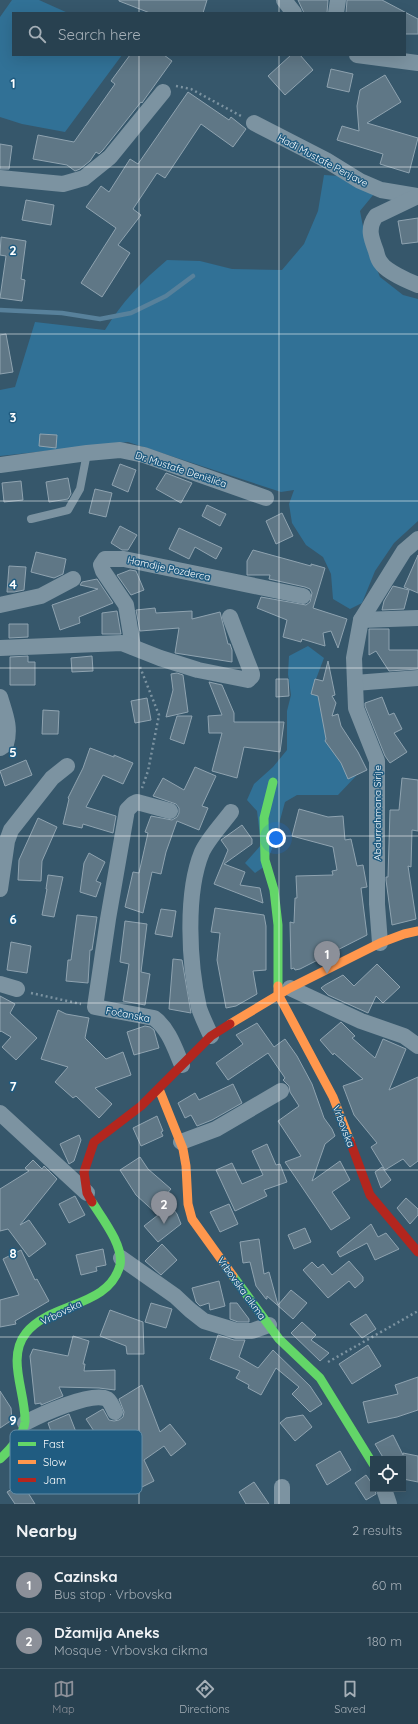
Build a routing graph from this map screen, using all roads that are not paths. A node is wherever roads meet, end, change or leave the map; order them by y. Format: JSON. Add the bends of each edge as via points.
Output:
{"nodes":[{"id":1,"x":284,"y":0,"type":"edge"},
{"id":2,"x":338,"y":0,"type":"edge"},
{"id":3,"x":293,"y":12,"type":"edge"},
{"id":4,"x":336,"y":12,"type":"edge"},
{"id":5,"x":366,"y":56,"type":"edge"},
{"id":6,"x":418,"y":63,"type":"edge"},
{"id":7,"x":162,"y":92,"type":"road end"},
{"id":8,"x":254,"y":123,"type":"road end"},
{"id":9,"x":0,"y":178,"type":"edge"},
{"id":10,"x":418,"y":196,"type":"edge"},
{"id":11,"x":418,"y":285,"type":"edge"},
{"id":12,"x":87,"y":453,"type":"junction"},
{"id":13,"x":0,"y":465,"type":"edge"},
{"id":14,"x":266,"y":498,"type":"dead end"},
{"id":15,"x":31,"y":518,"type":"dead end"},
{"id":16,"x":418,"y":539,"type":"edge"},
{"id":17,"x":73,"y":579,"type":"dead end"},
{"id":18,"x":303,"y":596,"type":"dead end"},
{"id":19,"x":0,"y":605,"type":"edge"},
{"id":20,"x":230,"y":617,"type":"dead end"},
{"id":21,"x":418,"y":618,"type":"edge"},
{"id":22,"x":360,"y":620,"type":"junction"},
{"id":23,"x":133,"y":647,"type":"junction"},
{"id":24,"x":0,"y":648,"type":"edge"},
{"id":25,"x":418,"y":678,"type":"edge"},
{"id":26,"x":355,"y":683,"type":"junction"},
{"id":27,"x":0,"y":698,"type":"edge"},
{"id":28,"x":0,"y":748,"type":"edge"},
{"id":29,"x":67,"y":766,"type":"dead end"},
{"id":30,"x":273,"y":782,"type":"dead end"},
{"id":31,"x":170,"y":811,"type":"dead end"},
{"id":32,"x":231,"y":812,"type":"dead end"},
{"id":33,"x":0,"y":889,"type":"edge"},
{"id":34,"x":418,"y":932,"type":"edge"},
{"id":35,"x":380,"y":943,"type":"junction"},
{"id":36,"x":0,"y":984,"type":"edge"},
{"id":37,"x":17,"y":990,"type":"road end"},
{"id":38,"x":284,"y":991,"type":"junction"},
{"id":39,"x":211,"y":1036,"type":"junction"},
{"id":40,"x":418,"y":1046,"type":"edge"},
{"id":41,"x":182,"y":1065,"type":"junction"},
{"id":42,"x":159,"y":1089,"type":"junction"},
{"id":43,"x":281,"y":1091,"type":"dead end"},
{"id":44,"x":0,"y":1113,"type":"edge"},
{"id":45,"x":181,"y":1142,"type":"junction"},
{"id":46,"x":86,"y":1193,"type":"junction"},
{"id":47,"x":418,"y":1252,"type":"edge"},
{"id":48,"x":121,"y":1258,"type":"junction"},
{"id":49,"x":269,"y":1325,"type":"junction"},
{"id":50,"x":115,"y":1412,"type":"dead end"},
{"id":51,"x":25,"y":1423,"type":"junction"},
{"id":52,"x":22,"y":1430,"type":"edge"},
{"id":53,"x":10,"y":1451,"type":"edge"},
{"id":54,"x":0,"y":1459,"type":"edge"},
{"id":55,"x":370,"y":1459,"type":"edge"},
{"id":56,"x":282,"y":1487,"type":"dead end"},
{"id":57,"x":385,"y":1492,"type":"edge"},
{"id":58,"x":282,"y":1504,"type":"edge"},
{"id":59,"x":389,"y":1504,"type":"edge"}],
"edges":[{"from":1,"to":3,"type":"street"},
{"from":2,"to":4,"type":"street"},
{"from":5,"to":6,"type":"street"},
{"from":7,"to":9,"type":"street","via":[[110,157],[84,178],[63,184]]},
{"from":8,"to":10,"type":"street","name":"Hađi Mustafe Penjave","via":[[326,160],[360,181],[381,190]]},
{"from":10,"to":11,"type":"street","via":[[376,216],[371,222],[370,230],[381,264]]},
{"from":12,"to":13,"type":"street","name":"Dr. Mustafe Denišlića"},
{"from":12,"to":14,"type":"street","name":"Dr. Mustafe Denišlića","via":[[120,450],[144,455]]},
{"from":12,"to":15,"type":"lane","via":[[80,488],[68,510]]},
{"from":16,"to":22,"type":"street","name":"Abdurrahmana Sirije","via":[[404,551]]},
{"from":17,"to":19,"type":"street","via":[[41,596]]},
{"from":18,"to":23,"type":"street","name":"Hamdije Pozderca","via":[[124,558],[106,559],[101,565],[126,605]]},
{"from":20,"to":23,"type":"street","via":[[252,674],[248,680],[198,670]]},
{"from":21,"to":22,"type":"street"},
{"from":22,"to":26,"type":"street","name":"Abdurrahmana Sirije","via":[[354,658]]},
{"from":23,"to":24,"type":"street","via":[[122,643],[109,643]]},
{"from":25,"to":26,"type":"street"},
{"from":26,"to":35,"type":"street","name":"Abdurrahmana Sirije","via":[[356,708],[377,761],[377,904]]},
{"from":27,"to":28,"type":"street","via":[[9,733],[6,744]]},
{"from":29,"to":33,"type":"street","via":[[52,778],[11,830]]},
{"from":30,"to":38,"type":"street","via":[[264,818],[265,860],[274,890]]},
{"from":31,"to":41,"type":"street","name":"Fočanska","via":[[137,802],[127,810],[95,1008],[154,1018],[166,1030]]},
{"from":32,"to":39,"type":"street","via":[[203,850],[194,877],[191,913],[192,958],[200,1008]]},
{"from":34,"to":35,"type":"street"},
{"from":35,"to":38,"type":"street"},
{"from":36,"to":37,"type":"street"},
{"from":38,"to":39,"type":"street"},
{"from":38,"to":40,"type":"street","via":[[404,1036]]},
{"from":38,"to":47,"type":"street","name":"Vrbovska","via":[[333,1097],[370,1195]]},
{"from":39,"to":41,"type":"street"},
{"from":41,"to":42,"type":"street"},
{"from":42,"to":45,"type":"street","name":"Vrbovska cikma"},
{"from":42,"to":46,"type":"street","via":[[94,1142],[84,1172]]},
{"from":43,"to":45,"type":"street","via":[[216,1129]]},
{"from":44,"to":46,"type":"street"},
{"from":45,"to":49,"type":"street","name":"Vrbovska cikma","via":[[186,1160],[188,1208],[192,1219]]},
{"from":46,"to":48,"type":"street","via":[[117,1243]]},
{"from":48,"to":49,"type":"street","via":[[175,1296],[204,1321],[237,1332],[252,1331]]},
{"from":48,"to":51,"type":"street","name":"Vrbovska","via":[[111,1282],[102,1290],[87,1300],[42,1319],[26,1333],[17,1354]]},
{"from":49,"to":55,"type":"street","name":"Vrbovska cikma","via":[[279,1339],[320,1378]]},
{"from":50,"to":51,"type":"street","via":[[108,1400],[92,1397],[58,1408]]},
{"from":51,"to":52,"type":"street"},
{"from":53,"to":54,"type":"street"},
{"from":56,"to":58,"type":"street"},
{"from":57,"to":59,"type":"street"}]}
